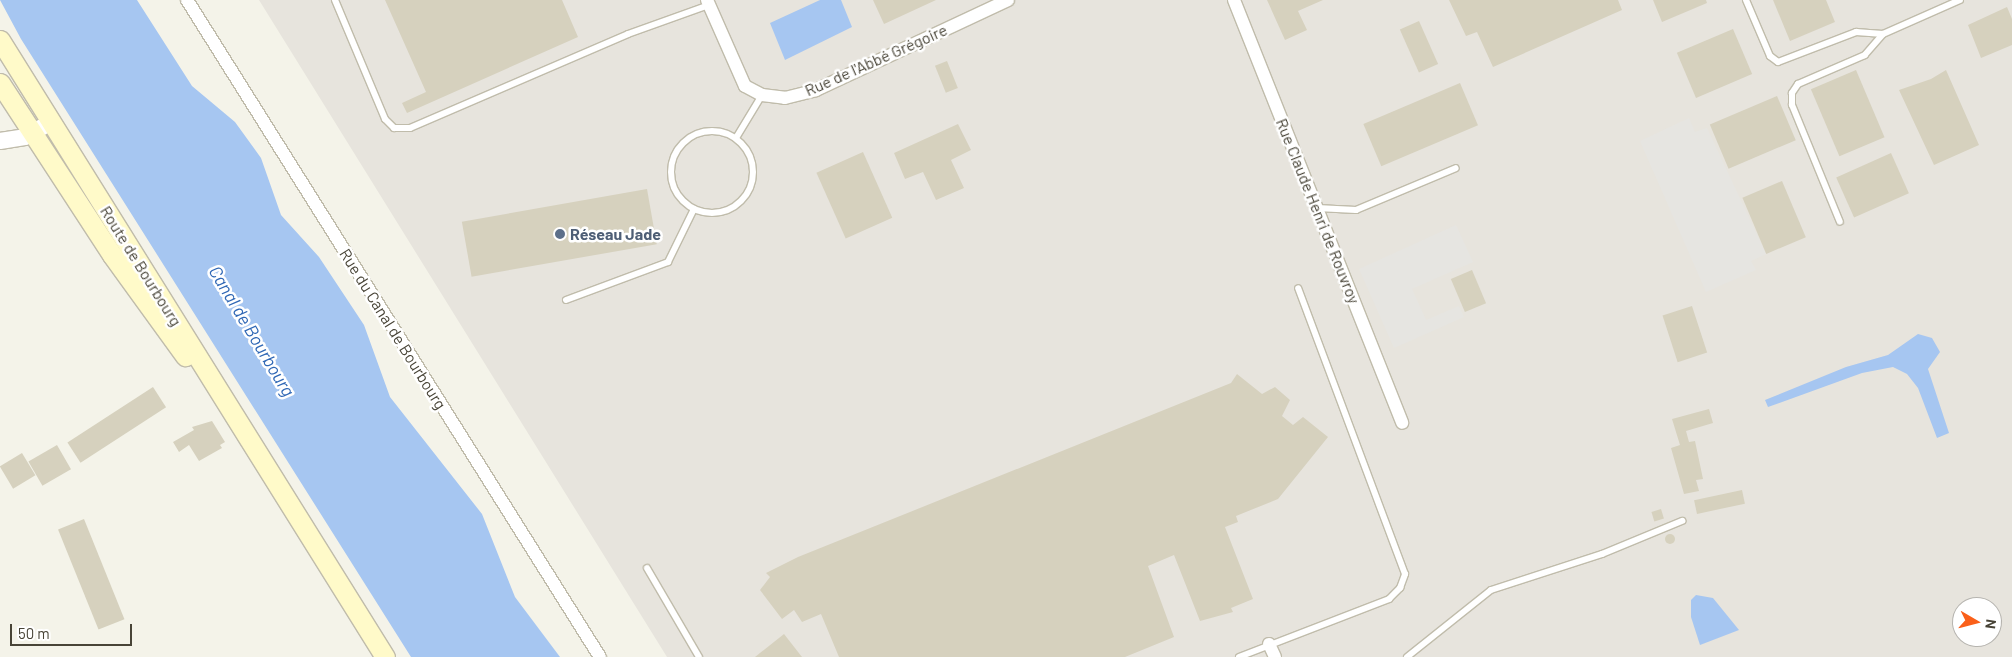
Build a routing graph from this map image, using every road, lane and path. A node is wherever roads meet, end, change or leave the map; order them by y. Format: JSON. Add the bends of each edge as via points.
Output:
{"nodes":[{"id":1,"x":187,"y":0,"type":"edge"},
{"id":2,"x":335,"y":0,"type":"edge"},
{"id":3,"x":1008,"y":0,"type":"edge"},
{"id":4,"x":1234,"y":0,"type":"edge"},
{"id":5,"x":1746,"y":0,"type":"edge"},
{"id":6,"x":1960,"y":0,"type":"edge"},
{"id":7,"x":708,"y":2,"type":"edge"},
{"id":8,"x":1883,"y":34,"type":"junction"},
{"id":9,"x":0,"y":40,"type":"edge"},
{"id":10,"x":26,"y":82,"type":"junction"},
{"id":11,"x":2,"y":91,"type":"edge"},
{"id":12,"x":762,"y":95,"type":"junction"},
{"id":13,"x":51,"y":122,"type":"junction"},
{"id":14,"x":32,"y":134,"type":"junction"},
{"id":15,"x":736,"y":138,"type":"junction"},
{"id":16,"x":0,"y":141,"type":"edge"},
{"id":17,"x":1456,"y":168,"type":"dead end"},
{"id":18,"x":694,"y":208,"type":"junction"},
{"id":19,"x":1317,"y":208,"type":"junction"},
{"id":20,"x":1840,"y":222,"type":"dead end"},
{"id":21,"x":1298,"y":288,"type":"dead end"},
{"id":22,"x":566,"y":300,"type":"dead end"},
{"id":23,"x":1402,"y":423,"type":"dead end"},
{"id":24,"x":282,"y":492,"type":"junction"},
{"id":25,"x":1682,"y":521,"type":"dead end"},
{"id":26,"x":647,"y":568,"type":"dead end"},
{"id":27,"x":1270,"y":644,"type":"junction"},
{"id":28,"x":385,"y":657,"type":"edge"},
{"id":29,"x":600,"y":657,"type":"edge"},
{"id":30,"x":699,"y":657,"type":"edge"},
{"id":31,"x":1239,"y":657,"type":"edge"},
{"id":32,"x":1275,"y":657,"type":"edge"},
{"id":33,"x":1407,"y":657,"type":"edge"}],
"edges":[{"from":1,"to":29,"type":"street","name":"Rue du Canal de Bourbourg"},
{"from":2,"to":7,"type":"lane","via":[[384,119],[394,128],[410,128]]},
{"from":3,"to":12,"type":"street","name":"Rue de l'Abbé Grégoire","via":[[816,90],[785,98]]},
{"from":4,"to":19,"type":"street","name":"Rue Claude Henri de Rouvroy"},
{"from":5,"to":8,"type":"lane","via":[[1775,61],[1785,61],[1856,32]]},
{"from":6,"to":8,"type":"lane"},
{"from":7,"to":12,"type":"street","via":[[745,86]]},
{"from":8,"to":20,"type":"lane","via":[[1865,55],[1798,84],[1792,93],[1792,105]]},
{"from":9,"to":10,"type":"main road","name":"Route de Bourbourg"},
{"from":10,"to":11,"type":"street"},
{"from":10,"to":13,"type":"main road","name":"Route de Bourbourg"},
{"from":11,"to":14,"type":"main road","name":"Route de Bourbourg"},
{"from":12,"to":15,"type":"lane"},
{"from":13,"to":14,"type":"street"},
{"from":13,"to":24,"type":"main road","name":"Route de Bourbourg"},
{"from":14,"to":16,"type":"street"},
{"from":14,"to":24,"type":"main road","name":"Route de Bourbourg","via":[[121,268]]},
{"from":15,"to":18,"type":"lane","via":[[745,147],[752,164],[747,194],[729,210],[711,213]]},
{"from":15,"to":18,"type":"lane","via":[[720,132],[702,132],[678,150],[672,163],[673,183],[683,200]]},
{"from":17,"to":19,"type":"lane","via":[[1356,210]]},
{"from":18,"to":22,"type":"lane","via":[[668,262]]},
{"from":19,"to":23,"type":"street","name":"Rue Claude Henri de Rouvroy"},
{"from":21,"to":27,"type":"lane","via":[[1404,574],[1400,588],[1390,599]]},
{"from":24,"to":28,"type":"main road","name":"Route de Bourbourg"},
{"from":25,"to":33,"type":"lane","via":[[1602,554],[1491,590]]},
{"from":26,"to":30,"type":"lane"},
{"from":27,"to":31,"type":"lane"},
{"from":27,"to":32,"type":"street"}]}
